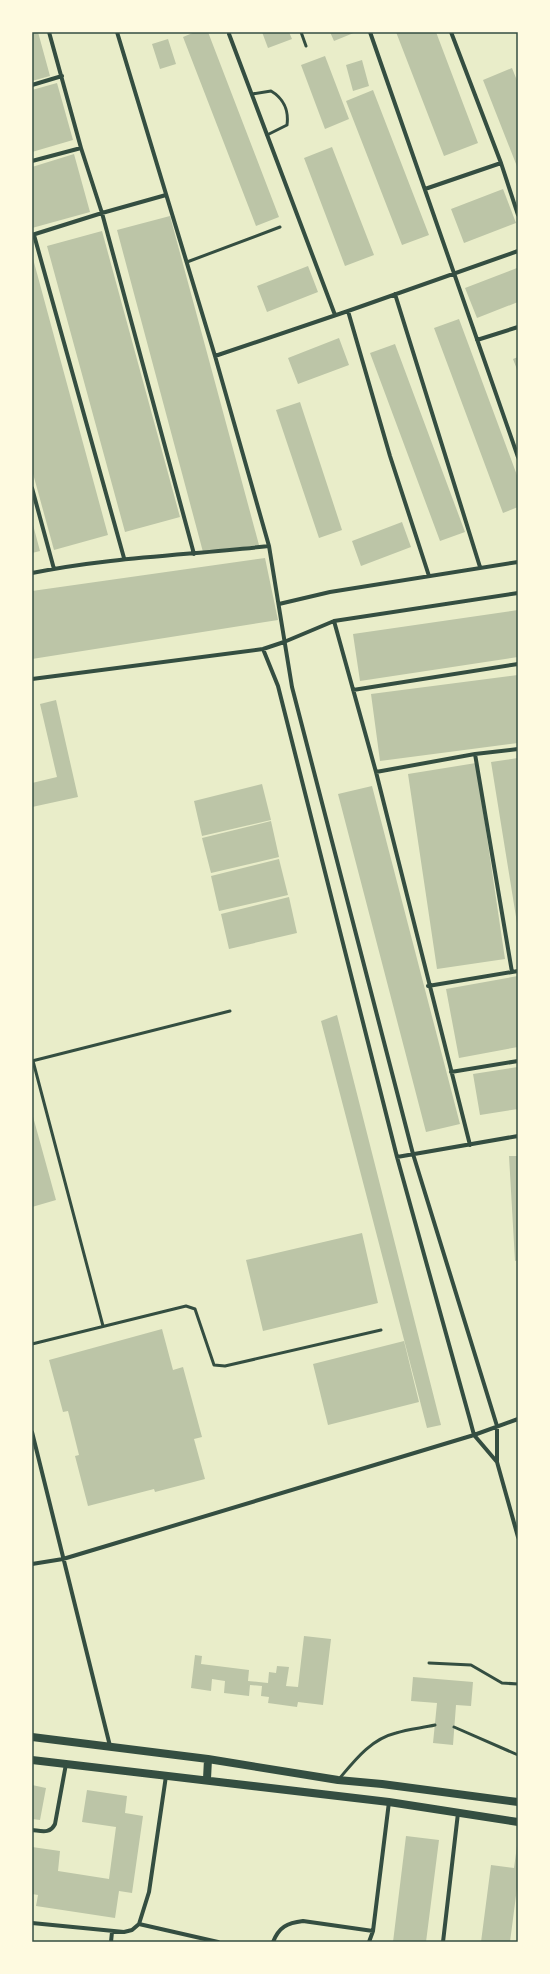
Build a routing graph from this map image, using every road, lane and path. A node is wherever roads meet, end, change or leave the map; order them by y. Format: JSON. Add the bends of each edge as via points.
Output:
{"nodes":[{"id":1,"x":48,"y":32,"type":"edge"},
{"id":2,"x":117,"y":32,"type":"edge"},
{"id":3,"x":301,"y":32,"type":"edge"},
{"id":4,"x":370,"y":32,"type":"edge"},
{"id":5,"x":452,"y":32,"type":"edge"},
{"id":6,"x":230,"y":34,"type":"dead end"},
{"id":7,"x":306,"y":46,"type":"dead end"},
{"id":8,"x":62,"y":76,"type":"junction"},
{"id":9,"x":32,"y":85,"type":"edge"},
{"id":10,"x":252,"y":94,"type":"junction"},
{"id":11,"x":267,"y":134,"type":"junction"},
{"id":12,"x":81,"y":148,"type":"junction"},
{"id":13,"x":32,"y":161,"type":"edge"},
{"id":14,"x":501,"y":163,"type":"junction"},
{"id":15,"x":425,"y":189,"type":"junction"},
{"id":16,"x":166,"y":195,"type":"junction"},
{"id":17,"x":102,"y":213,"type":"junction"},
{"id":18,"x":518,"y":215,"type":"edge"},
{"id":19,"x":280,"y":227,"type":"dead end"},
{"id":20,"x":33,"y":235,"type":"edge"},
{"id":21,"x":518,"y":251,"type":"edge"},
{"id":22,"x":187,"y":262,"type":"junction"},
{"id":23,"x":454,"y":274,"type":"junction"},
{"id":24,"x":395,"y":294,"type":"junction"},
{"id":25,"x":348,"y":311,"type":"junction"},
{"id":26,"x":335,"y":315,"type":"junction"},
{"id":27,"x":518,"y":327,"type":"edge"},
{"id":28,"x":477,"y":340,"type":"junction"},
{"id":29,"x":216,"y":356,"type":"junction"},
{"id":30,"x":518,"y":457,"type":"edge"},
{"id":31,"x":32,"y":488,"type":"edge"},
{"id":32,"x":269,"y":546,"type":"junction"},
{"id":33,"x":194,"y":554,"type":"junction"},
{"id":34,"x":124,"y":558,"type":"junction"},
{"id":35,"x":518,"y":562,"type":"edge"},
{"id":36,"x":480,"y":567,"type":"junction"},
{"id":37,"x":54,"y":568,"type":"junction"},
{"id":38,"x":32,"y":573,"type":"edge"},
{"id":39,"x":429,"y":576,"type":"junction"},
{"id":40,"x":518,"y":593,"type":"edge"},
{"id":41,"x":279,"y":604,"type":"junction"},
{"id":42,"x":334,"y":621,"type":"junction"},
{"id":43,"x":284,"y":642,"type":"junction"},
{"id":44,"x":263,"y":649,"type":"junction"},
{"id":45,"x":518,"y":664,"type":"edge"},
{"id":46,"x":32,"y":679,"type":"edge"},
{"id":47,"x":353,"y":690,"type":"junction"},
{"id":48,"x":518,"y":749,"type":"edge"},
{"id":49,"x":475,"y":754,"type":"junction"},
{"id":50,"x":376,"y":772,"type":"junction"},
{"id":51,"x":518,"y":971,"type":"edge"},
{"id":52,"x":512,"y":972,"type":"junction"},
{"id":53,"x":428,"y":986,"type":"junction"},
{"id":54,"x":230,"y":1011,"type":"dead end"},
{"id":55,"x":32,"y":1061,"type":"edge"},
{"id":56,"x":518,"y":1061,"type":"edge"},
{"id":57,"x":451,"y":1072,"type":"junction"},
{"id":58,"x":518,"y":1136,"type":"edge"},
{"id":59,"x":470,"y":1145,"type":"junction"},
{"id":60,"x":413,"y":1154,"type":"junction"},
{"id":61,"x":397,"y":1157,"type":"junction"},
{"id":62,"x":103,"y":1326,"type":"junction"},
{"id":63,"x":381,"y":1330,"type":"dead end"},
{"id":64,"x":32,"y":1344,"type":"edge"},
{"id":65,"x":518,"y":1419,"type":"edge"},
{"id":66,"x":497,"y":1426,"type":"junction"},
{"id":67,"x":32,"y":1432,"type":"edge"},
{"id":68,"x":474,"y":1435,"type":"junction"},
{"id":69,"x":497,"y":1462,"type":"junction"},
{"id":70,"x":518,"y":1536,"type":"edge"},
{"id":71,"x":63,"y":1559,"type":"junction"},
{"id":72,"x":32,"y":1564,"type":"edge"},
{"id":73,"x":429,"y":1663,"type":"dead end"},
{"id":74,"x":518,"y":1684,"type":"edge"},
{"id":75,"x":435,"y":1725,"type":"dead end"},
{"id":76,"x":454,"y":1727,"type":"dead end"},
{"id":77,"x":32,"y":1737,"type":"edge"},
{"id":78,"x":110,"y":1746,"type":"junction"},
{"id":79,"x":518,"y":1755,"type":"edge"},
{"id":80,"x":208,"y":1758,"type":"junction"},
{"id":81,"x":32,"y":1760,"type":"edge"},
{"id":82,"x":66,"y":1764,"type":"junction"},
{"id":83,"x":166,"y":1776,"type":"junction"},
{"id":84,"x":207,"y":1779,"type":"junction"},
{"id":85,"x":338,"y":1780,"type":"junction"},
{"id":86,"x":389,"y":1802,"type":"junction"},
{"id":87,"x":518,"y":1802,"type":"edge"},
{"id":88,"x":458,"y":1813,"type":"junction"},
{"id":89,"x":518,"y":1822,"type":"edge"},
{"id":90,"x":32,"y":1830,"type":"edge"},
{"id":91,"x":32,"y":1923,"type":"edge"},
{"id":92,"x":139,"y":1924,"type":"junction"},
{"id":93,"x":373,"y":1931,"type":"junction"},
{"id":94,"x":112,"y":1932,"type":"junction"},
{"id":95,"x":111,"y":1942,"type":"edge"},
{"id":96,"x":218,"y":1942,"type":"edge"},
{"id":97,"x":273,"y":1942,"type":"edge"},
{"id":98,"x":369,"y":1942,"type":"edge"},
{"id":99,"x":443,"y":1942,"type":"edge"}],
"edges":[{"from":1,"to":8,"type":"street"},
{"from":2,"to":16,"type":"street"},
{"from":3,"to":7,"type":"lane"},
{"from":4,"to":15,"type":"street"},
{"from":5,"to":14,"type":"street"},
{"from":6,"to":10,"type":"street"},
{"from":8,"to":9,"type":"street"},
{"from":8,"to":12,"type":"street"},
{"from":10,"to":11,"type":"street"},
{"from":10,"to":11,"type":"lane","via":[[271,90],[281,96],[288,117],[287,124]]},
{"from":11,"to":26,"type":"street"},
{"from":12,"to":13,"type":"street"},
{"from":12,"to":17,"type":"street"},
{"from":14,"to":15,"type":"street"},
{"from":14,"to":18,"type":"street"},
{"from":15,"to":23,"type":"street"},
{"from":16,"to":17,"type":"street"},
{"from":16,"to":22,"type":"street"},
{"from":17,"to":20,"type":"street"},
{"from":17,"to":33,"type":"street"},
{"from":19,"to":22,"type":"lane"},
{"from":20,"to":34,"type":"street"},
{"from":21,"to":23,"type":"street"},
{"from":22,"to":29,"type":"street"},
{"from":23,"to":24,"type":"street"},
{"from":23,"to":28,"type":"street"},
{"from":24,"to":25,"type":"street"},
{"from":24,"to":36,"type":"street"},
{"from":25,"to":26,"type":"street"},
{"from":25,"to":39,"type":"street","via":[[390,456]]},
{"from":26,"to":29,"type":"street"},
{"from":27,"to":28,"type":"street"},
{"from":28,"to":30,"type":"street"},
{"from":29,"to":32,"type":"street"},
{"from":31,"to":37,"type":"street"},
{"from":32,"to":33,"type":"street"},
{"from":32,"to":41,"type":"street"},
{"from":33,"to":34,"type":"street"},
{"from":34,"to":37,"type":"street"},
{"from":35,"to":36,"type":"street"},
{"from":36,"to":39,"type":"street"},
{"from":37,"to":38,"type":"street"},
{"from":39,"to":41,"type":"street","via":[[330,592]]},
{"from":40,"to":42,"type":"street"},
{"from":41,"to":43,"type":"street"},
{"from":42,"to":43,"type":"street"},
{"from":42,"to":47,"type":"street"},
{"from":43,"to":44,"type":"street"},
{"from":43,"to":60,"type":"street","via":[[292,687]]},
{"from":44,"to":46,"type":"street"},
{"from":44,"to":61,"type":"street","via":[[278,686]]},
{"from":45,"to":47,"type":"street"},
{"from":47,"to":50,"type":"street"},
{"from":48,"to":49,"type":"street"},
{"from":49,"to":50,"type":"street"},
{"from":49,"to":52,"type":"street"},
{"from":50,"to":53,"type":"street"},
{"from":51,"to":52,"type":"street"},
{"from":52,"to":53,"type":"street"},
{"from":53,"to":57,"type":"street"},
{"from":54,"to":55,"type":"lane"},
{"from":55,"to":62,"type":"lane"},
{"from":56,"to":57,"type":"street"},
{"from":57,"to":59,"type":"street"},
{"from":58,"to":59,"type":"street"},
{"from":59,"to":60,"type":"street"},
{"from":60,"to":61,"type":"street"},
{"from":60,"to":66,"type":"street"},
{"from":61,"to":68,"type":"street"},
{"from":62,"to":63,"type":"lane","via":[[186,1306],[195,1309],[214,1365],[225,1366]]},
{"from":62,"to":64,"type":"lane"},
{"from":65,"to":66,"type":"street"},
{"from":66,"to":68,"type":"street"},
{"from":66,"to":69,"type":"street"},
{"from":67,"to":71,"type":"street"},
{"from":68,"to":69,"type":"street"},
{"from":68,"to":71,"type":"street"},
{"from":69,"to":70,"type":"street"},
{"from":71,"to":72,"type":"street"},
{"from":71,"to":78,"type":"street"},
{"from":73,"to":74,"type":"lane","via":[[471,1665],[502,1683]]},
{"from":75,"to":85,"type":"lane","via":[[395,1733],[377,1741],[361,1753]]},
{"from":76,"to":79,"type":"lane"},
{"from":77,"to":78,"type":"main road"},
{"from":78,"to":80,"type":"main road"},
{"from":80,"to":84,"type":"main road"},
{"from":80,"to":85,"type":"main road"},
{"from":81,"to":82,"type":"main road"},
{"from":82,"to":83,"type":"main road"},
{"from":82,"to":90,"type":"street","via":[[52,1830]]},
{"from":83,"to":84,"type":"main road"},
{"from":83,"to":92,"type":"street","via":[[149,1892]]},
{"from":84,"to":86,"type":"main road"},
{"from":85,"to":87,"type":"main road"},
{"from":86,"to":88,"type":"main road"},
{"from":86,"to":93,"type":"street"},
{"from":88,"to":89,"type":"main road"},
{"from":88,"to":99,"type":"street"},
{"from":91,"to":94,"type":"street"},
{"from":92,"to":94,"type":"street","via":[[132,1930]]},
{"from":92,"to":96,"type":"street"},
{"from":93,"to":97,"type":"street","via":[[303,1921],[292,1922],[281,1927]]},
{"from":93,"to":98,"type":"street"},
{"from":94,"to":95,"type":"street"}]}
